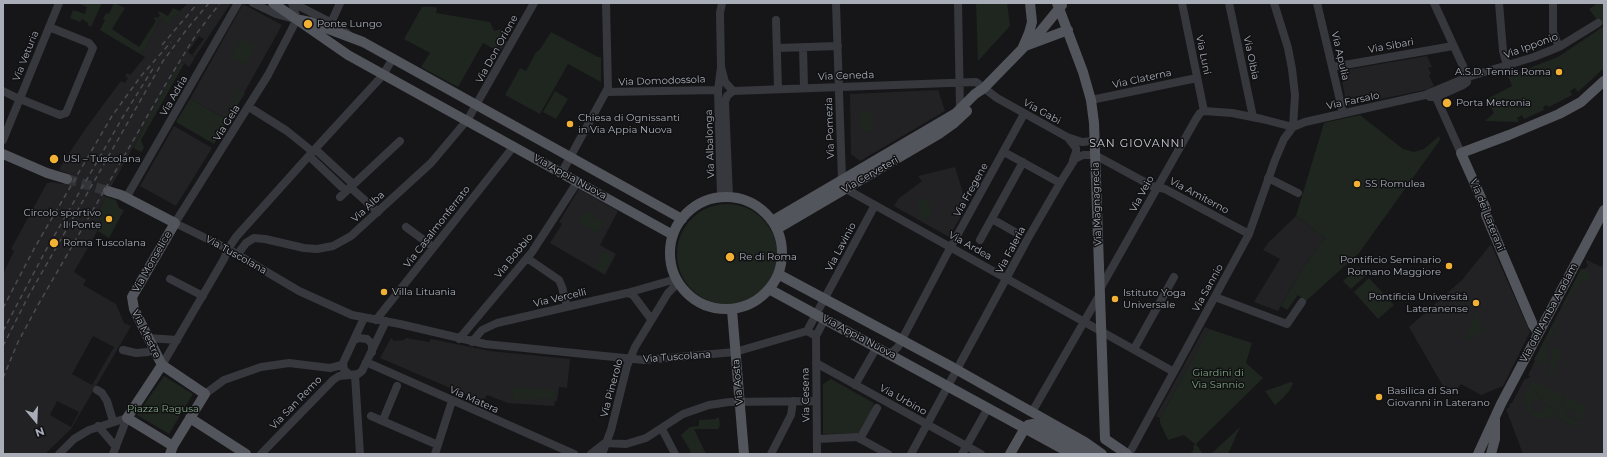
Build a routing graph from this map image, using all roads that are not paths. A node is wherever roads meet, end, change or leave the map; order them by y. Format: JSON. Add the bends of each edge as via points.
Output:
{"nodes":[{"id":1,"x":59,"y":3,"type":"edge"},
{"id":2,"x":238,"y":3,"type":"edge"},
{"id":3,"x":253,"y":3,"type":"edge"},
{"id":4,"x":273,"y":3,"type":"edge"},
{"id":5,"x":293,"y":3,"type":"edge"},
{"id":6,"x":340,"y":3,"type":"edge"},
{"id":7,"x":534,"y":3,"type":"edge"},
{"id":8,"x":606,"y":3,"type":"edge"},
{"id":9,"x":717,"y":3,"type":"edge"},
{"id":10,"x":722,"y":3,"type":"edge"},
{"id":11,"x":836,"y":3,"type":"edge"},
{"id":12,"x":958,"y":3,"type":"edge"},
{"id":13,"x":1030,"y":3,"type":"edge"},
{"id":14,"x":1182,"y":3,"type":"edge"},
{"id":15,"x":1229,"y":3,"type":"edge"},
{"id":16,"x":1274,"y":3,"type":"edge"},
{"id":17,"x":1317,"y":3,"type":"edge"},
{"id":18,"x":1434,"y":3,"type":"edge"},
{"id":19,"x":1499,"y":3,"type":"edge"},
{"id":20,"x":1553,"y":3,"type":"edge"},
{"id":21,"x":1060,"y":5,"type":"edge"},
{"id":22,"x":720,"y":13,"type":"junction"},
{"id":23,"x":1032,"y":16,"type":"junction"},
{"id":24,"x":297,"y":20,"type":"junction"},
{"id":25,"x":776,"y":20,"type":"dead end"},
{"id":26,"x":1598,"y":23,"type":"dead end"},
{"id":27,"x":331,"y":26,"type":"junction"},
{"id":28,"x":49,"y":27,"type":"junction"},
{"id":29,"x":1042,"y":28,"type":"junction"},
{"id":30,"x":1068,"y":30,"type":"junction"},
{"id":31,"x":1053,"y":35,"type":"junction"},
{"id":32,"x":1029,"y":41,"type":"junction"},
{"id":33,"x":838,"y":46,"type":"junction"},
{"id":34,"x":1453,"y":46,"type":"junction"},
{"id":35,"x":803,"y":47,"type":"junction"},
{"id":36,"x":1559,"y":47,"type":"junction"},
{"id":37,"x":777,"y":48,"type":"junction"},
{"id":38,"x":392,"y":58,"type":"junction"},
{"id":39,"x":1333,"y":66,"type":"junction"},
{"id":40,"x":1507,"y":66,"type":"junction"},
{"id":41,"x":721,"y":67,"type":"junction"},
{"id":42,"x":383,"y":74,"type":"junction"},
{"id":43,"x":1468,"y":77,"type":"junction"},
{"id":44,"x":1197,"y":78,"type":"junction"},
{"id":45,"x":1604,"y":81,"type":"edge"},
{"id":46,"x":960,"y":82,"type":"junction"},
{"id":47,"x":839,"y":86,"type":"junction"},
{"id":48,"x":804,"y":87,"type":"junction"},
{"id":49,"x":778,"y":88,"type":"junction"},
{"id":50,"x":984,"y":88,"type":"junction"},
{"id":51,"x":1440,"y":89,"type":"junction"},
{"id":52,"x":3,"y":90,"type":"edge"},
{"id":53,"x":718,"y":90,"type":"junction"},
{"id":54,"x":732,"y":91,"type":"junction"},
{"id":55,"x":607,"y":92,"type":"junction"},
{"id":56,"x":1418,"y":97,"type":"junction"},
{"id":57,"x":1436,"y":97,"type":"junction"},
{"id":58,"x":19,"y":99,"type":"junction"},
{"id":59,"x":1091,"y":100,"type":"junction"},
{"id":60,"x":725,"y":102,"type":"junction"},
{"id":61,"x":477,"y":106,"type":"junction"},
{"id":62,"x":249,"y":107,"type":"junction"},
{"id":63,"x":960,"y":109,"type":"junction"},
{"id":64,"x":1204,"y":111,"type":"junction"},
{"id":65,"x":1343,"y":113,"type":"junction"},
{"id":66,"x":1024,"y":114,"type":"junction"},
{"id":67,"x":1253,"y":117,"type":"junction"},
{"id":68,"x":467,"y":121,"type":"junction"},
{"id":69,"x":950,"y":121,"type":"junction"},
{"id":70,"x":1293,"y":127,"type":"junction"},
{"id":71,"x":1066,"y":137,"type":"junction"},
{"id":72,"x":3,"y":140,"type":"edge"},
{"id":73,"x":400,"y":141,"type":"dead end"},
{"id":74,"x":1095,"y":141,"type":"junction"},
{"id":75,"x":514,"y":146,"type":"junction"},
{"id":76,"x":312,"y":152,"type":"junction"},
{"id":77,"x":1004,"y":152,"type":"junction"},
{"id":78,"x":1461,"y":153,"type":"junction"},
{"id":79,"x":3,"y":154,"type":"edge"},
{"id":80,"x":1095,"y":155,"type":"junction"},
{"id":81,"x":571,"y":157,"type":"junction"},
{"id":82,"x":1073,"y":160,"type":"junction"},
{"id":83,"x":1023,"y":162,"type":"junction"},
{"id":84,"x":562,"y":172,"type":"junction"},
{"id":85,"x":1268,"y":178,"type":"junction"},
{"id":86,"x":66,"y":179,"type":"tunnel mouth"},
{"id":87,"x":578,"y":181,"type":"junction"},
{"id":88,"x":1060,"y":183,"type":"junction"},
{"id":89,"x":844,"y":184,"type":"junction"},
{"id":90,"x":1158,"y":186,"type":"junction"},
{"id":91,"x":350,"y":187,"type":"junction"},
{"id":92,"x":108,"y":191,"type":"tunnel mouth"},
{"id":93,"x":1298,"y":193,"type":"dead end"},
{"id":94,"x":340,"y":197,"type":"dead end"},
{"id":95,"x":725,"y":197,"type":"junction"},
{"id":96,"x":126,"y":198,"type":"junction"},
{"id":97,"x":875,"y":205,"type":"junction"},
{"id":98,"x":1604,"y":210,"type":"edge"},
{"id":99,"x":378,"y":212,"type":"junction"},
{"id":100,"x":156,"y":214,"type":"junction"},
{"id":101,"x":682,"y":219,"type":"junction"},
{"id":102,"x":992,"y":219,"type":"junction"},
{"id":103,"x":175,"y":223,"type":"junction"},
{"id":104,"x":246,"y":224,"type":"junction"},
{"id":105,"x":775,"y":225,"type":"junction"},
{"id":106,"x":406,"y":227,"type":"dead end"},
{"id":107,"x":1015,"y":232,"type":"dead end"},
{"id":108,"x":1249,"y":234,"type":"junction"},
{"id":109,"x":673,"y":235,"type":"junction"},
{"id":110,"x":256,"y":238,"type":"junction"},
{"id":111,"x":980,"y":240,"type":"dead end"},
{"id":112,"x":164,"y":241,"type":"junction"},
{"id":113,"x":433,"y":247,"type":"junction"},
{"id":114,"x":951,"y":247,"type":"junction"},
{"id":115,"x":228,"y":249,"type":"junction"},
{"id":116,"x":237,"y":255,"type":"junction"},
{"id":117,"x":527,"y":258,"type":"junction"},
{"id":118,"x":778,"y":274,"type":"junction"},
{"id":119,"x":1174,"y":277,"type":"dead end"},
{"id":120,"x":1007,"y":278,"type":"junction"},
{"id":121,"x":170,"y":279,"type":"dead end"},
{"id":122,"x":677,"y":281,"type":"junction"},
{"id":123,"x":769,"y":289,"type":"junction"},
{"id":124,"x":1100,"y":291,"type":"junction"},
{"id":125,"x":627,"y":293,"type":"junction"},
{"id":126,"x":202,"y":296,"type":"junction"},
{"id":127,"x":1215,"y":297,"type":"junction"},
{"id":128,"x":825,"y":298,"type":"junction"},
{"id":129,"x":132,"y":302,"type":"joint"},
{"id":130,"x":1302,"y":302,"type":"dead end"},
{"id":131,"x":567,"y":307,"type":"junction"},
{"id":132,"x":732,"y":310,"type":"junction"},
{"id":133,"x":821,"y":317,"type":"junction"},
{"id":134,"x":364,"y":318,"type":"junction"},
{"id":135,"x":652,"y":319,"type":"junction"},
{"id":136,"x":376,"y":320,"type":"junction"},
{"id":137,"x":1084,"y":321,"type":"junction"},
{"id":138,"x":386,"y":322,"type":"junction"},
{"id":139,"x":807,"y":331,"type":"junction"},
{"id":140,"x":1101,"y":331,"type":"junction"},
{"id":141,"x":1538,"y":332,"type":"junction"},
{"id":142,"x":816,"y":336,"type":"junction"},
{"id":143,"x":148,"y":338,"type":"junction"},
{"id":144,"x":459,"y":338,"type":"junction"},
{"id":145,"x":177,"y":340,"type":"junction"},
{"id":146,"x":354,"y":340,"type":"junction"},
{"id":147,"x":902,"y":340,"type":"junction"},
{"id":148,"x":472,"y":342,"type":"junction"},
{"id":149,"x":154,"y":349,"type":"junction"},
{"id":150,"x":1134,"y":349,"type":"junction"},
{"id":151,"x":123,"y":350,"type":"dead end"},
{"id":152,"x":372,"y":352,"type":"junction"},
{"id":153,"x":735,"y":352,"type":"junction"},
{"id":154,"x":874,"y":352,"type":"dead end"},
{"id":155,"x":890,"y":354,"type":"junction"},
{"id":156,"x":630,"y":359,"type":"junction"},
{"id":157,"x":366,"y":362,"type":"junction"},
{"id":158,"x":816,"y":363,"type":"junction"},
{"id":159,"x":162,"y":365,"type":"junction"},
{"id":160,"x":342,"y":365,"type":"junction"},
{"id":161,"x":956,"y":370,"type":"junction"},
{"id":162,"x":1174,"y":372,"type":"junction"},
{"id":163,"x":353,"y":375,"type":"junction"},
{"id":164,"x":855,"y":384,"type":"junction"},
{"id":165,"x":397,"y":386,"type":"dead end"},
{"id":166,"x":948,"y":386,"type":"junction"},
{"id":167,"x":97,"y":390,"type":"dead end"},
{"id":168,"x":205,"y":394,"type":"junction"},
{"id":169,"x":452,"y":401,"type":"junction"},
{"id":170,"x":793,"y":401,"type":"junction"},
{"id":171,"x":816,"y":401,"type":"junction"},
{"id":172,"x":740,"y":402,"type":"junction"},
{"id":173,"x":877,"y":408,"type":"dead end"},
{"id":174,"x":988,"y":408,"type":"junction"},
{"id":175,"x":1032,"y":412,"type":"junction"},
{"id":176,"x":371,"y":416,"type":"dead end"},
{"id":177,"x":1495,"y":417,"type":"junction"},
{"id":178,"x":127,"y":418,"type":"junction"},
{"id":179,"x":190,"y":418,"type":"junction"},
{"id":180,"x":383,"y":420,"type":"junction"},
{"id":181,"x":113,"y":421,"type":"junction"},
{"id":182,"x":927,"y":424,"type":"junction"},
{"id":183,"x":98,"y":426,"type":"junction"},
{"id":184,"x":1025,"y":428,"type":"junction"},
{"id":185,"x":662,"y":429,"type":"junction"},
{"id":186,"x":817,"y":439,"type":"junction"},
{"id":187,"x":860,"y":439,"type":"junction"},
{"id":188,"x":1105,"y":439,"type":"junction"},
{"id":189,"x":606,"y":443,"type":"junction"},
{"id":190,"x":438,"y":445,"type":"junction"},
{"id":191,"x":966,"y":446,"type":"junction"},
{"id":192,"x":115,"y":450,"type":"edge"},
{"id":193,"x":171,"y":450,"type":"edge"},
{"id":194,"x":1099,"y":453,"type":"edge"},
{"id":195,"x":59,"y":454,"type":"edge"},
{"id":196,"x":246,"y":454,"type":"edge"},
{"id":197,"x":261,"y":454,"type":"edge"},
{"id":198,"x":360,"y":454,"type":"edge"},
{"id":199,"x":435,"y":454,"type":"edge"},
{"id":200,"x":574,"y":454,"type":"edge"},
{"id":201,"x":577,"y":454,"type":"edge"},
{"id":202,"x":581,"y":454,"type":"edge"},
{"id":203,"x":591,"y":454,"type":"edge"},
{"id":204,"x":602,"y":454,"type":"edge"},
{"id":205,"x":675,"y":454,"type":"edge"},
{"id":206,"x":744,"y":454,"type":"edge"},
{"id":207,"x":771,"y":454,"type":"edge"},
{"id":208,"x":817,"y":454,"type":"edge"},
{"id":209,"x":888,"y":454,"type":"edge"},
{"id":210,"x":911,"y":454,"type":"edge"},
{"id":211,"x":962,"y":454,"type":"edge"},
{"id":212,"x":981,"y":454,"type":"edge"},
{"id":213,"x":1010,"y":454,"type":"edge"},
{"id":214,"x":1072,"y":454,"type":"edge"},
{"id":215,"x":1088,"y":454,"type":"edge"},
{"id":216,"x":1128,"y":454,"type":"edge"},
{"id":217,"x":1478,"y":454,"type":"edge"},
{"id":218,"x":1491,"y":454,"type":"edge"}],
"edges":[{"from":1,"to":28,"type":"street","name":"Via Veturia"},
{"from":2,"to":96,"type":"street","name":"Via Adria"},
{"from":3,"to":24,"type":"street"},
{"from":4,"to":24,"type":"main road"},
{"from":5,"to":24,"type":"street"},
{"from":5,"to":27,"type":"street"},
{"from":6,"to":27,"type":"street"},
{"from":7,"to":61,"type":"street","name":"Via Don Orione"},
{"from":8,"to":55,"type":"street"},
{"from":9,"to":22,"type":"street","name":"Via Albalonga"},
{"from":10,"to":22,"type":"street","name":"Via Albalonga"},
{"from":11,"to":33,"type":"street","name":"Via Pomezia"},
{"from":12,"to":46,"type":"street"},
{"from":13,"to":23,"type":"main road"},
{"from":14,"to":44,"type":"street","name":"Via Luni"},
{"from":15,"to":67,"type":"street","name":"Via Olbia"},
{"from":16,"to":70,"type":"street","via":[[1292,69],[1295,96]]},
{"from":17,"to":39,"type":"street","name":"Via Apulia"},
{"from":18,"to":34,"type":"street"},
{"from":19,"to":40,"type":"street","via":[[1502,45]]},
{"from":20,"to":36,"type":"street","via":[[1553,32]]},
{"from":21,"to":29,"type":"main road"},
{"from":21,"to":30,"type":"main road","name":"Via Magnagrecia"},
{"from":22,"to":41,"type":"street","name":"Via Albalonga"},
{"from":23,"to":29,"type":"main road"},
{"from":23,"to":32,"type":"main road"},
{"from":24,"to":27,"type":"main road","name":"Via Appia Nuova"},
{"from":24,"to":42,"type":"main road","name":"Via Appia Nuova"},
{"from":24,"to":62,"type":"street","name":"Via Gela"},
{"from":25,"to":37,"type":"street"},
{"from":26,"to":36,"type":"street","name":"Via Ipponio"},
{"from":27,"to":38,"type":"main road","name":"Via Appia Nuova"},
{"from":28,"to":58,"type":"street","name":"Via Veturia"},
{"from":28,"to":58,"type":"street","via":[[89,43],[93,49],[65,114],[60,115]]},
{"from":29,"to":31,"type":"main road","via":[[1046,33]]},
{"from":29,"to":32,"type":"main road"},
{"from":30,"to":31,"type":"main road"},
{"from":30,"to":59,"type":"main road","name":"Via Magnagrecia","via":[[1084,72]]},
{"from":31,"to":32,"type":"main road"},
{"from":32,"to":50,"type":"main road"},
{"from":33,"to":35,"type":"street"},
{"from":33,"to":47,"type":"street","name":"Via Pomezia"},
{"from":34,"to":39,"type":"street","name":"Via Sibari"},
{"from":34,"to":43,"type":"street"},
{"from":35,"to":37,"type":"street"},
{"from":35,"to":48,"type":"street"},
{"from":36,"to":40,"type":"street","name":"Via Ipponio"},
{"from":37,"to":49,"type":"street"},
{"from":38,"to":42,"type":"street"},
{"from":38,"to":61,"type":"main road","name":"Via Appia Nuova"},
{"from":39,"to":65,"type":"street","name":"Via Apulia"},
{"from":40,"to":43,"type":"street","name":"Via Ipponio"},
{"from":41,"to":53,"type":"street","name":"Via Albalonga"},
{"from":41,"to":54,"type":"street","name":"Via Albalonga","via":[[725,82]]},
{"from":42,"to":68,"type":"main road","name":"Via Appia Nuova"},
{"from":42,"to":76,"type":"street"},
{"from":43,"to":51,"type":"street","name":"Via Ipponio"},
{"from":43,"to":57,"type":"street","via":[[1465,85]]},
{"from":44,"to":59,"type":"street","name":"Via Claterna"},
{"from":44,"to":64,"type":"street","name":"Via Luni"},
{"from":45,"to":78,"type":"main road","via":[[1581,102],[1559,114]]},
{"from":46,"to":47,"type":"street","name":"Via Ceneda"},
{"from":46,"to":50,"type":"street","name":"Via Ceneda","via":[[976,82]]},
{"from":46,"to":63,"type":"street"},
{"from":47,"to":48,"type":"street","name":"Via Ceneda"},
{"from":47,"to":89,"type":"street","name":"Via Pomezia"},
{"from":48,"to":49,"type":"street","name":"Via Ceneda"},
{"from":49,"to":54,"type":"street","name":"Via Ceneda"},
{"from":50,"to":63,"type":"main road","name":"Via Cerveteri"},
{"from":50,"to":66,"type":"street","name":"Via Gabi"},
{"from":50,"to":69,"type":"main road","via":[[976,101]]},
{"from":51,"to":56,"type":"street","name":"Via Farsalo"},
{"from":51,"to":57,"type":"street"},
{"from":52,"to":58,"type":"street"},
{"from":53,"to":55,"type":"street","name":"Via Domodossola"},
{"from":53,"to":60,"type":"street","name":"Via Albalonga"},
{"from":53,"to":95,"type":"street","name":"Via Albalonga"},
{"from":54,"to":60,"type":"street","name":"Via Albalonga"},
{"from":55,"to":81,"type":"street"},
{"from":56,"to":57,"type":"street","name":"Via Farsalo"},
{"from":56,"to":65,"type":"street","name":"Via Farsalo"},
{"from":57,"to":78,"type":"street","name":"Via dei Laterani"},
{"from":58,"to":72,"type":"street","name":"Via Veturia"},
{"from":59,"to":74,"type":"main road","name":"Via Magnagrecia"},
{"from":60,"to":95,"type":"street","name":"Via Albalonga"},
{"from":61,"to":68,"type":"street"},
{"from":61,"to":81,"type":"main road","name":"Via Appia Nuova"},
{"from":62,"to":76,"type":"street","via":[[287,131]]},
{"from":62,"to":103,"type":"street","name":"Via Gela"},
{"from":63,"to":69,"type":"main road","name":"Via Cerveteri"},
{"from":64,"to":67,"type":"street"},
{"from":64,"to":90,"type":"street","name":"Via Veio","via":[[1196,119]]},
{"from":65,"to":70,"type":"street","name":"Via Farsalo"},
{"from":66,"to":71,"type":"street","name":"Via Gabi"},
{"from":66,"to":77,"type":"street","name":"Via Fregene"},
{"from":67,"to":70,"type":"street"},
{"from":68,"to":75,"type":"main road","name":"Via Appia Nuova"},
{"from":68,"to":99,"type":"street","name":"Via Alba","via":[[431,163]]},
{"from":69,"to":89,"type":"main road","name":"Via Cerveteri","via":[[939,134]]},
{"from":70,"to":85,"type":"street","name":"Via Sannio","via":[[1284,139]]},
{"from":71,"to":74,"type":"street","name":"Via Gabi","via":[[1082,142]]},
{"from":71,"to":82,"type":"street","via":[[1076,148]]},
{"from":73,"to":91,"type":"street"},
{"from":74,"to":80,"type":"main road","name":"Via Magnagrecia"},
{"from":75,"to":84,"type":"main road","name":"Via Appia Nuova"},
{"from":75,"to":113,"type":"street","name":"Via Casalmonferrato"},
{"from":76,"to":91,"type":"street"},
{"from":76,"to":104,"type":"street"},
{"from":77,"to":83,"type":"street"},
{"from":77,"to":114,"type":"street","name":"Via Fregene"},
{"from":78,"to":141,"type":"main road","name":"Via dei Laterani","via":[[1534,328]]},
{"from":79,"to":86,"type":"main road"},
{"from":80,"to":82,"type":"street","via":[[1083,155]]},
{"from":80,"to":90,"type":"street","name":"Via Amiterno","via":[[1152,186]]},
{"from":80,"to":124,"type":"main road","name":"Via Magnagrecia"},
{"from":81,"to":84,"type":"street"},
{"from":81,"to":101,"type":"main road","name":"Via Appia Nuova"},
{"from":82,"to":88,"type":"street","name":"Via Faleria"},
{"from":83,"to":88,"type":"street"},
{"from":83,"to":102,"type":"street"},
{"from":84,"to":87,"type":"main road","name":"Via Appia Nuova"},
{"from":85,"to":93,"type":"street"},
{"from":85,"to":108,"type":"street","name":"Via Sannio"},
{"from":87,"to":109,"type":"main road","name":"Via Appia Nuova"},
{"from":87,"to":117,"type":"street","name":"Via Bobbio"},
{"from":88,"to":120,"type":"street","name":"Via Faleria"},
{"from":89,"to":97,"type":"street","name":"Via Ardea"},
{"from":89,"to":105,"type":"main road","name":"Via Cerveteri"},
{"from":90,"to":108,"type":"street","name":"Via Amiterno"},
{"from":90,"to":124,"type":"street","name":"Via Veio"},
{"from":91,"to":94,"type":"street"},
{"from":91,"to":99,"type":"street"},
{"from":92,"to":96,"type":"main road","name":"Via Tuscolana"},
{"from":95,"to":101,"type":"main road","via":[[699,204]]},
{"from":95,"to":105,"type":"main road","via":[[755,205]]},
{"from":96,"to":100,"type":"main road","name":"Via Tuscolana"},
{"from":97,"to":114,"type":"street","name":"Via Ardea"},
{"from":97,"to":128,"type":"street","name":"Via Lavinio"},
{"from":98,"to":141,"type":"main road","name":"Via dell'Amba Aradam"},
{"from":99,"to":110,"type":"street","name":"Via Alba","via":[[346,239],[324,249],[304,248]]},
{"from":100,"to":103,"type":"main road","name":"Via Tuscolana"},
{"from":100,"to":112,"type":"main road","via":[[165,228]]},
{"from":101,"to":109,"type":"main road"},
{"from":102,"to":107,"type":"street"},
{"from":102,"to":111,"type":"street"},
{"from":103,"to":112,"type":"main road","name":"Via Monselice"},
{"from":103,"to":115,"type":"street","name":"Via Tuscolana"},
{"from":104,"to":110,"type":"street"},
{"from":104,"to":115,"type":"street"},
{"from":105,"to":118,"type":"main road","via":[[782,250]]},
{"from":106,"to":113,"type":"street"},
{"from":108,"to":127,"type":"street","name":"Via Sannio"},
{"from":109,"to":122,"type":"main road","via":[[670,255]]},
{"from":110,"to":116,"type":"street","via":[[246,242]]},
{"from":112,"to":129,"type":"main road","name":"Via Monselice","via":[[133,293]]},
{"from":113,"to":136,"type":"street","name":"Via Casalmonferrato"},
{"from":114,"to":120,"type":"street","name":"Via Ardea"},
{"from":114,"to":147,"type":"street","name":"Via Fregene"},
{"from":115,"to":116,"type":"street","name":"Via Tuscolana"},
{"from":115,"to":126,"type":"street"},
{"from":116,"to":134,"type":"street","name":"Via Tuscolana","via":[[299,291]]},
{"from":117,"to":131,"type":"street","via":[[558,280]]},
{"from":117,"to":144,"type":"street","name":"Via Bobbio"},
{"from":118,"to":123,"type":"main road"},
{"from":118,"to":128,"type":"main road","name":"Via Appia Nuova"},
{"from":119,"to":150,"type":"street"},
{"from":120,"to":137,"type":"street","name":"Via Ardea"},
{"from":120,"to":161,"type":"street","name":"Via Faleria"},
{"from":121,"to":126,"type":"street"},
{"from":122,"to":125,"type":"street","name":"Via Vercelli"},
{"from":122,"to":132,"type":"main road","via":[[686,293],[703,304]]},
{"from":122,"to":135,"type":"street","name":"Via Pinerolo"},
{"from":123,"to":132,"type":"main road","via":[[752,304]]},
{"from":123,"to":133,"type":"main road","name":"Via Appia Nuova"},
{"from":124,"to":137,"type":"street","name":"Via Veio"},
{"from":124,"to":140,"type":"main road","name":"Via Magnagrecia"},
{"from":125,"to":131,"type":"street","name":"Via Vercelli"},
{"from":125,"to":135,"type":"street","via":[[633,295]]},
{"from":126,"to":145,"type":"street"},
{"from":127,"to":130,"type":"street","via":[[1287,324]]},
{"from":127,"to":162,"type":"street","name":"Via Sannio"},
{"from":128,"to":133,"type":"street","name":"Via Lavinio"},
{"from":128,"to":147,"type":"main road","name":"Via Appia Nuova"},
{"from":129,"to":143,"type":"main road","name":"Via Mestre"},
{"from":131,"to":148,"type":"street","name":"Via Vercelli","via":[[497,323],[482,330]]},
{"from":132,"to":153,"type":"main road","name":"Via Aosta"},
{"from":133,"to":139,"type":"street"},
{"from":133,"to":142,"type":"street"},
{"from":133,"to":155,"type":"main road","name":"Via Appia Nuova"},
{"from":134,"to":136,"type":"street","name":"Via Tuscolana"},
{"from":134,"to":146,"type":"street"},
{"from":135,"to":156,"type":"street","name":"Via Pinerolo","via":[[640,336]]},
{"from":136,"to":138,"type":"street","name":"Via Tuscolana"},
{"from":137,"to":140,"type":"street","name":"Via Ardea"},
{"from":137,"to":175,"type":"street"},
{"from":138,"to":144,"type":"street"},
{"from":138,"to":152,"type":"street"},
{"from":139,"to":142,"type":"street"},
{"from":139,"to":153,"type":"street","name":"Via Tuscolana"},
{"from":140,"to":150,"type":"street","name":"Via Ardea"},
{"from":140,"to":188,"type":"main road"},
{"from":141,"to":177,"type":"main road","name":"Via dell'Amba Aradam"},
{"from":142,"to":158,"type":"street","name":"Via Cesena"},
{"from":143,"to":145,"type":"street"},
{"from":143,"to":149,"type":"main road","name":"Via Mestre"},
{"from":144,"to":148,"type":"street","name":"Via Tuscolana"},
{"from":145,"to":159,"type":"street"},
{"from":146,"to":152,"type":"street","via":[[362,338],[369,341]]},
{"from":146,"to":160,"type":"street"},
{"from":147,"to":155,"type":"street","name":"Via Fregene","via":[[897,349]]},
{"from":147,"to":161,"type":"main road","name":"Via Appia Nuova"},
{"from":148,"to":156,"type":"street","name":"Via Tuscolana"},
{"from":149,"to":151,"type":"street","via":[[136,353]]},
{"from":149,"to":159,"type":"main road","name":"Via Mestre"},
{"from":150,"to":162,"type":"street","name":"Via Ardea"},
{"from":152,"to":157,"type":"street"},
{"from":153,"to":156,"type":"street","name":"Via Tuscolana"},
{"from":153,"to":172,"type":"main road","name":"Via Aosta"},
{"from":154,"to":164,"type":"street"},
{"from":155,"to":166,"type":"main road","name":"Via Appia Nuova"},
{"from":156,"to":189,"type":"street","name":"Via Pinerolo"},
{"from":157,"to":163,"type":"street","via":[[361,372]]},
{"from":157,"to":169,"type":"street","name":"Via Matera"},
{"from":158,"to":164,"type":"street","name":"Via Urbino"},
{"from":158,"to":171,"type":"street","name":"Via Cesena"},
{"from":159,"to":168,"type":"main road"},
{"from":159,"to":178,"type":"main road"},
{"from":160,"to":163,"type":"street","via":[[344,370]]},
{"from":160,"to":168,"type":"street","via":[[330,368],[289,363],[261,367],[224,380]]},
{"from":161,"to":166,"type":"street"},
{"from":161,"to":175,"type":"main road","name":"Via Appia Nuova"},
{"from":162,"to":216,"type":"street","name":"Via Sannio"},
{"from":163,"to":197,"type":"street","name":"Via San Remo","via":[[339,376],[333,380]]},
{"from":163,"to":198,"type":"street"},
{"from":164,"to":182,"type":"street","name":"Via Urbino"},
{"from":165,"to":180,"type":"street"},
{"from":166,"to":174,"type":"main road","name":"Via Appia Nuova"},
{"from":166,"to":182,"type":"street"},
{"from":167,"to":181,"type":"street","via":[[107,401]]},
{"from":168,"to":179,"type":"main road"},
{"from":169,"to":190,"type":"street"},
{"from":169,"to":200,"type":"street","name":"Via Matera"},
{"from":170,"to":171,"type":"street"},
{"from":170,"to":172,"type":"street"},
{"from":170,"to":207,"type":"street","via":[[791,415]]},
{"from":171,"to":186,"type":"street","name":"Via Cesena"},
{"from":172,"to":185,"type":"street","via":[[700,407],[678,417]]},
{"from":172,"to":206,"type":"main road","name":"Via Aosta"},
{"from":173,"to":187,"type":"street"},
{"from":174,"to":184,"type":"main road","name":"Via Appia Nuova"},
{"from":174,"to":191,"type":"street"},
{"from":175,"to":194,"type":"main road","name":"Via Appia Nuova","via":[[1085,442]]},
{"from":176,"to":180,"type":"street"},
{"from":177,"to":217,"type":"main road","name":"Via dell'Amba Aradam"},
{"from":177,"to":218,"type":"main road","via":[[1495,439]]},
{"from":178,"to":181,"type":"street"},
{"from":178,"to":192,"type":"street"},
{"from":178,"to":193,"type":"main road"},
{"from":179,"to":193,"type":"main road"},
{"from":179,"to":196,"type":"main road"},
{"from":180,"to":190,"type":"street"},
{"from":181,"to":183,"type":"street"},
{"from":182,"to":191,"type":"street","name":"Via Urbino"},
{"from":182,"to":210,"type":"street"},
{"from":183,"to":192,"type":"street"},
{"from":183,"to":195,"type":"street","via":[[78,436]]},
{"from":184,"to":213,"type":"main road"},
{"from":184,"to":214,"type":"main road","name":"Via Appia Nuova"},
{"from":184,"to":215,"type":"main road","name":"Via Appia Nuova","via":[[1029,424],[1036,425]]},
{"from":185,"to":189,"type":"street","via":[[650,437],[635,442]]},
{"from":185,"to":205,"type":"street"},
{"from":186,"to":187,"type":"street"},
{"from":186,"to":208,"type":"street","name":"Via Cesena"},
{"from":187,"to":209,"type":"street"},
{"from":188,"to":194,"type":"main road"},
{"from":188,"to":216,"type":"main road"},
{"from":189,"to":203,"type":"street"},
{"from":189,"to":204,"type":"street","name":"Via Pinerolo"},
{"from":190,"to":199,"type":"street"},
{"from":191,"to":211,"type":"street"},
{"from":191,"to":212,"type":"street","name":"Via Urbino"},
{"from":201,"to":202,"type":"street"}]}
